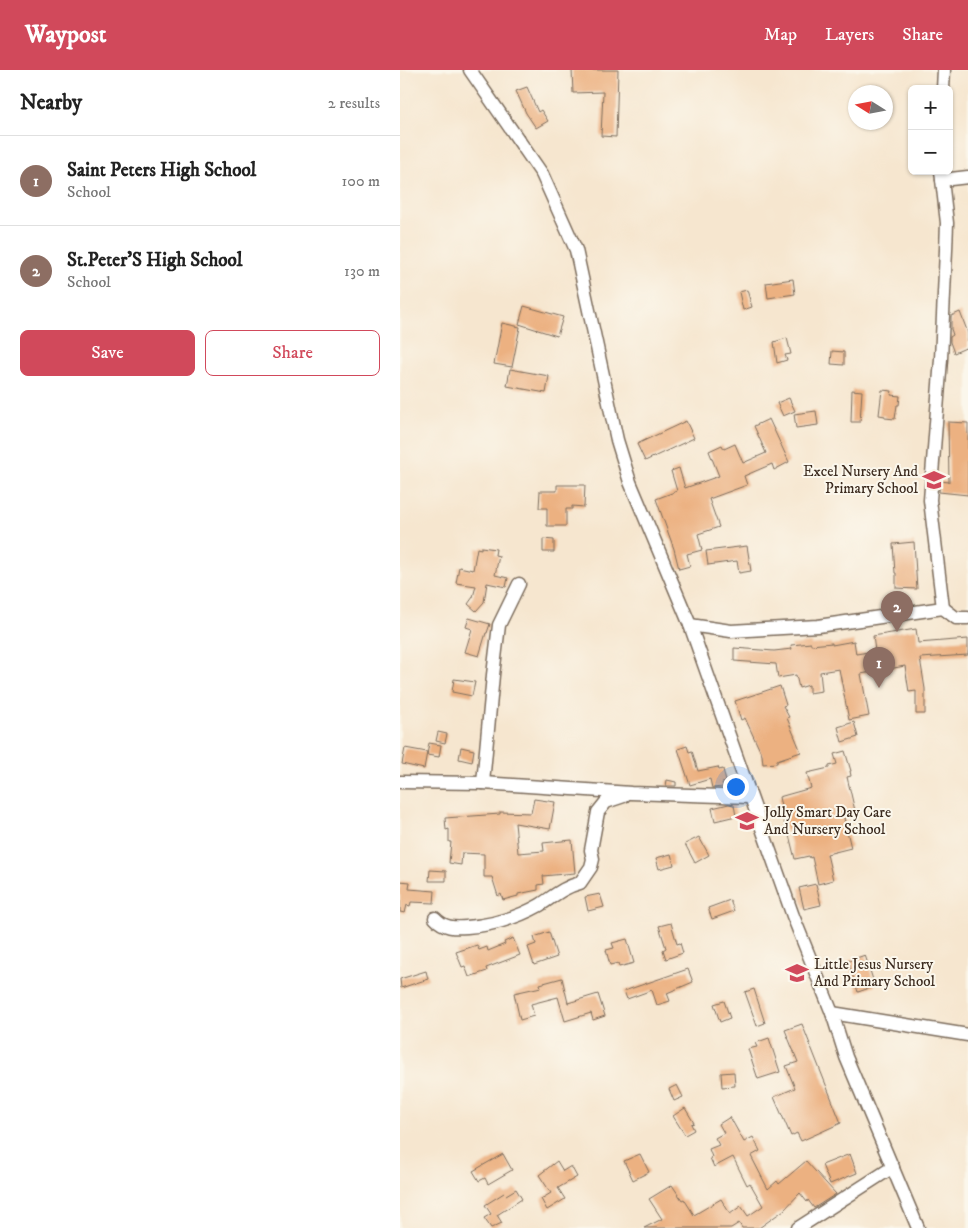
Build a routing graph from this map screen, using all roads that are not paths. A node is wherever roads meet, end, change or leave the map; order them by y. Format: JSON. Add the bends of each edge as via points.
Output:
{"nodes":[{"id":1,"x":470,"y":70,"type":"edge"},
{"id":2,"x":944,"y":70,"type":"edge"},
{"id":3,"x":943,"y":85,"type":"edge"},
{"id":4,"x":942,"y":175,"type":"edge"},
{"id":5,"x":968,"y":177,"type":"edge"},
{"id":6,"x":519,"y":584,"type":"dead end"},
{"id":7,"x":943,"y":608,"type":"junction"},
{"id":8,"x":968,"y":618,"type":"edge"},
{"id":9,"x":690,"y":625,"type":"junction"},
{"id":10,"x":400,"y":782,"type":"edge"},
{"id":11,"x":483,"y":784,"type":"junction"},
{"id":12,"x":631,"y":794,"type":"junction"},
{"id":13,"x":750,"y":797,"type":"junction"},
{"id":14,"x":435,"y":918,"type":"dead end"},
{"id":15,"x":832,"y":1013,"type":"junction"},
{"id":16,"x":968,"y":1035,"type":"edge"},
{"id":17,"x":893,"y":1167,"type":"junction"},
{"id":18,"x":798,"y":1228,"type":"edge"},
{"id":19,"x":918,"y":1228,"type":"edge"}],
"edges":[{"from":1,"to":9,"type":"street","via":[[542,174],[576,250],[617,440],[630,482]]},
{"from":2,"to":3,"type":"street"},
{"from":4,"to":5,"type":"street"},
{"from":4,"to":7,"type":"street","via":[[947,223],[930,500]]},
{"from":6,"to":11,"type":"street","via":[[499,625]]},
{"from":7,"to":8,"type":"street","via":[[956,618]]},
{"from":7,"to":9,"type":"street","via":[[818,626],[731,631]]},
{"from":9,"to":13,"type":"street"},
{"from":10,"to":11,"type":"street"},
{"from":11,"to":12,"type":"street"},
{"from":12,"to":13,"type":"street"},
{"from":12,"to":14,"type":"street","via":[[600,807],[591,850],[591,867],[580,883],[568,886],[521,914],[496,923],[456,927],[444,925]]},
{"from":13,"to":15,"type":"street"},
{"from":15,"to":16,"type":"street"},
{"from":15,"to":17,"type":"street","via":[[846,1057]]},
{"from":17,"to":18,"type":"street"},
{"from":17,"to":19,"type":"street"}]}
